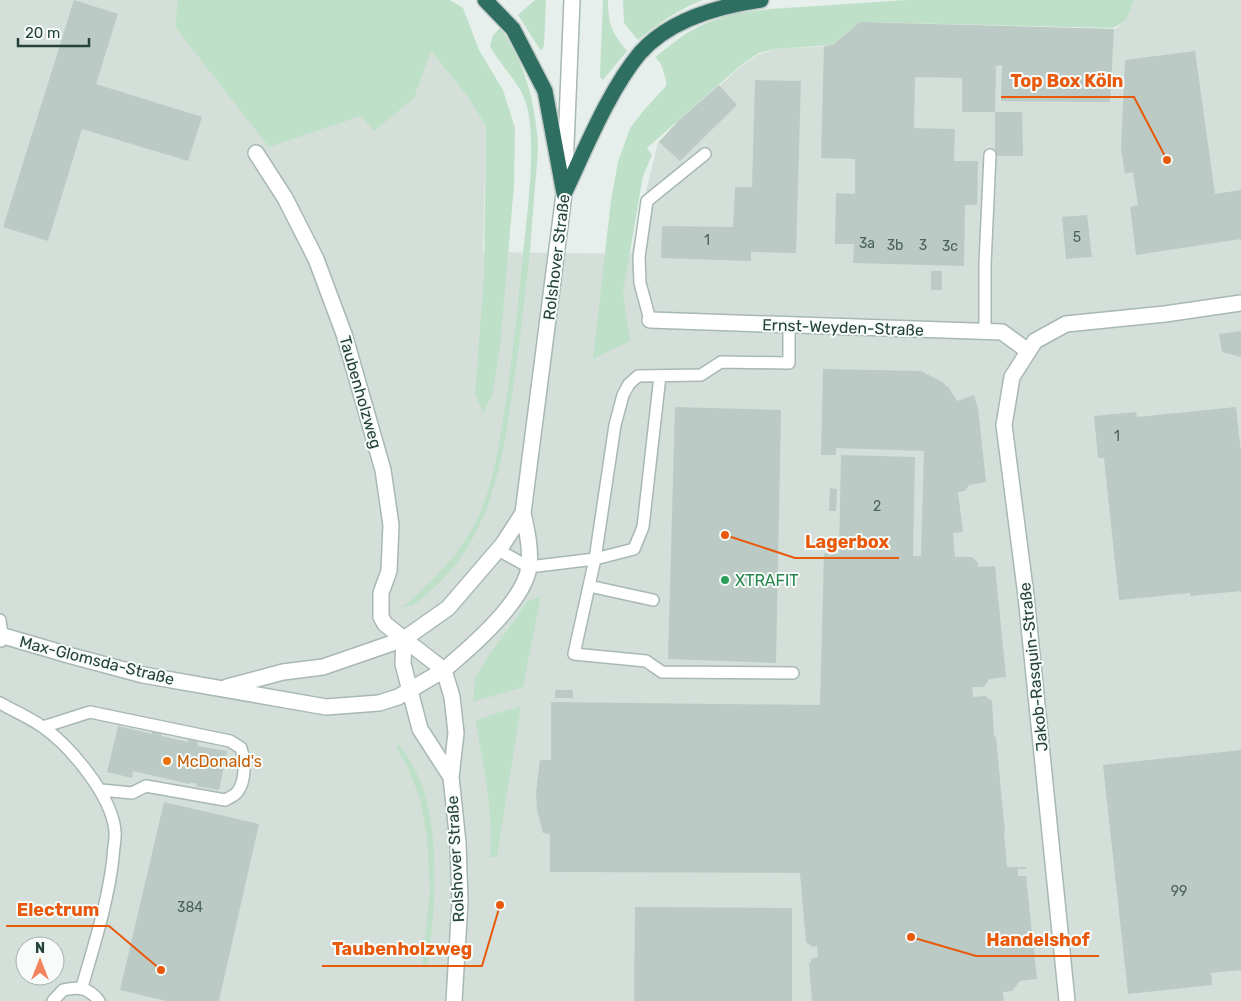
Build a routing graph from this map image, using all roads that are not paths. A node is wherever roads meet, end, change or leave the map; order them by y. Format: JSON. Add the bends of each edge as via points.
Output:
{"nodes":[{"id":1,"x":485,"y":0,"type":"edge"},
{"id":2,"x":572,"y":0,"type":"edge"},
{"id":3,"x":761,"y":0,"type":"edge"},
{"id":4,"x":256,"y":153,"type":"dead end"},
{"id":5,"x":705,"y":154,"type":"dead end"},
{"id":6,"x":990,"y":155,"type":"dead end"},
{"id":7,"x":564,"y":194,"type":"junction"},
{"id":8,"x":1241,"y":303,"type":"edge"},
{"id":9,"x":650,"y":320,"type":"joint"},
{"id":10,"x":789,"y":325,"type":"junction"},
{"id":11,"x":985,"y":331,"type":"junction"},
{"id":12,"x":1032,"y":346,"type":"junction"},
{"id":13,"x":660,"y":376,"type":"junction"},
{"id":14,"x":523,"y":513,"type":"junction"},
{"id":15,"x":498,"y":550,"type":"junction"},
{"id":16,"x":595,"y":559,"type":"junction"},
{"id":17,"x":529,"y":567,"type":"junction"},
{"id":18,"x":589,"y":586,"type":"junction"},
{"id":19,"x":652,"y":600,"type":"dead end"},
{"id":20,"x":1,"y":633,"type":"edge"},
{"id":21,"x":404,"y":639,"type":"junction"},
{"id":22,"x":444,"y":670,"type":"junction"},
{"id":23,"x":793,"y":673,"type":"dead end"},
{"id":24,"x":224,"y":688,"type":"junction"},
{"id":25,"x":410,"y":691,"type":"junction"},
{"id":26,"x":0,"y":703,"type":"edge"},
{"id":27,"x":43,"y":727,"type":"junction"},
{"id":28,"x":451,"y":777,"type":"junction"},
{"id":29,"x":101,"y":790,"type":"junction"},
{"id":30,"x":82,"y":987,"type":"junction"},
{"id":31,"x":53,"y":1001,"type":"edge"},
{"id":32,"x":99,"y":1001,"type":"edge"},
{"id":33,"x":454,"y":1001,"type":"edge"},
{"id":34,"x":1067,"y":1001,"type":"edge"}],
"edges":[{"from":1,"to":7,"type":"highway","via":[[513,29],[546,91]]},
{"from":2,"to":7,"type":"street","name":"Rolshover Straße"},
{"from":3,"to":7,"type":"highway","via":[[713,9],[681,23],[641,53],[609,103]]},
{"from":4,"to":21,"type":"street","name":"Taubenholzweg","via":[[285,198],[316,259],[344,334],[383,470],[391,525],[390,571],[381,593],[382,617],[385,624]]},
{"from":5,"to":9,"type":"lane","via":[[647,201],[639,257],[640,283]]},
{"from":6,"to":11,"type":"lane"},
{"from":7,"to":14,"type":"street","name":"Rolshover Straße"},
{"from":8,"to":12,"type":"street","via":[[1066,324]]},
{"from":9,"to":10,"type":"street","name":"Ernst-Weyden-Straße"},
{"from":10,"to":11,"type":"street","name":"Ernst-Weyden-Straße"},
{"from":10,"to":13,"type":"lane","via":[[789,363],[721,362],[702,375]]},
{"from":11,"to":12,"type":"street","name":"Ernst-Weyden-Straße","via":[[1002,332]]},
{"from":12,"to":34,"type":"street","name":"Jakob-Rasquin-Straße","via":[[1012,377],[1004,425],[1026,596]]},
{"from":13,"to":16,"type":"lane","via":[[638,376],[623,395],[614,425]]},
{"from":13,"to":16,"type":"lane","via":[[643,527],[634,549]]},
{"from":14,"to":15,"type":"street","name":"Rolshover Straße"},
{"from":14,"to":17,"type":"street","name":"Rolshover Straße","via":[[530,548]]},
{"from":15,"to":17,"type":"lane"},
{"from":15,"to":21,"type":"street","name":"Rolshover Straße","via":[[448,608]]},
{"from":16,"to":17,"type":"lane"},
{"from":16,"to":18,"type":"lane"},
{"from":17,"to":22,"type":"street","name":"Rolshover Straße","via":[[510,604],[478,641]]},
{"from":18,"to":19,"type":"lane"},
{"from":18,"to":23,"type":"lane","via":[[574,654],[646,661],[662,672]]},
{"from":20,"to":24,"type":"street","name":"Max-Glomsda-Straße","via":[[142,675]]},
{"from":21,"to":22,"type":"street"},
{"from":21,"to":24,"type":"street","name":"Max-Glomsda-Straße","via":[[323,667],[283,672]]},
{"from":21,"to":25,"type":"street","name":"Rolshover Straße","via":[[403,664]]},
{"from":22,"to":25,"type":"street","name":"Max-Glomsda-Straße"},
{"from":22,"to":28,"type":"street","name":"Rolshover Straße","via":[[452,697],[456,733]]},
{"from":24,"to":25,"type":"street","name":"Max-Glomsda-Straße","via":[[326,707],[379,703]]},
{"from":25,"to":28,"type":"street","name":"Rolshover Straße","via":[[420,729]]},
{"from":26,"to":27,"type":"lane"},
{"from":27,"to":29,"type":"lane"},
{"from":27,"to":29,"type":"lane","via":[[90,712],[230,741],[241,748],[244,759],[238,792],[225,800],[146,786],[132,793]]},
{"from":28,"to":33,"type":"street","name":"Rolshover Straße","via":[[460,902]]},
{"from":29,"to":30,"type":"lane","via":[[115,831],[111,873]]},
{"from":30,"to":31,"type":"lane","via":[[62,990]]},
{"from":30,"to":32,"type":"lane"}]}
